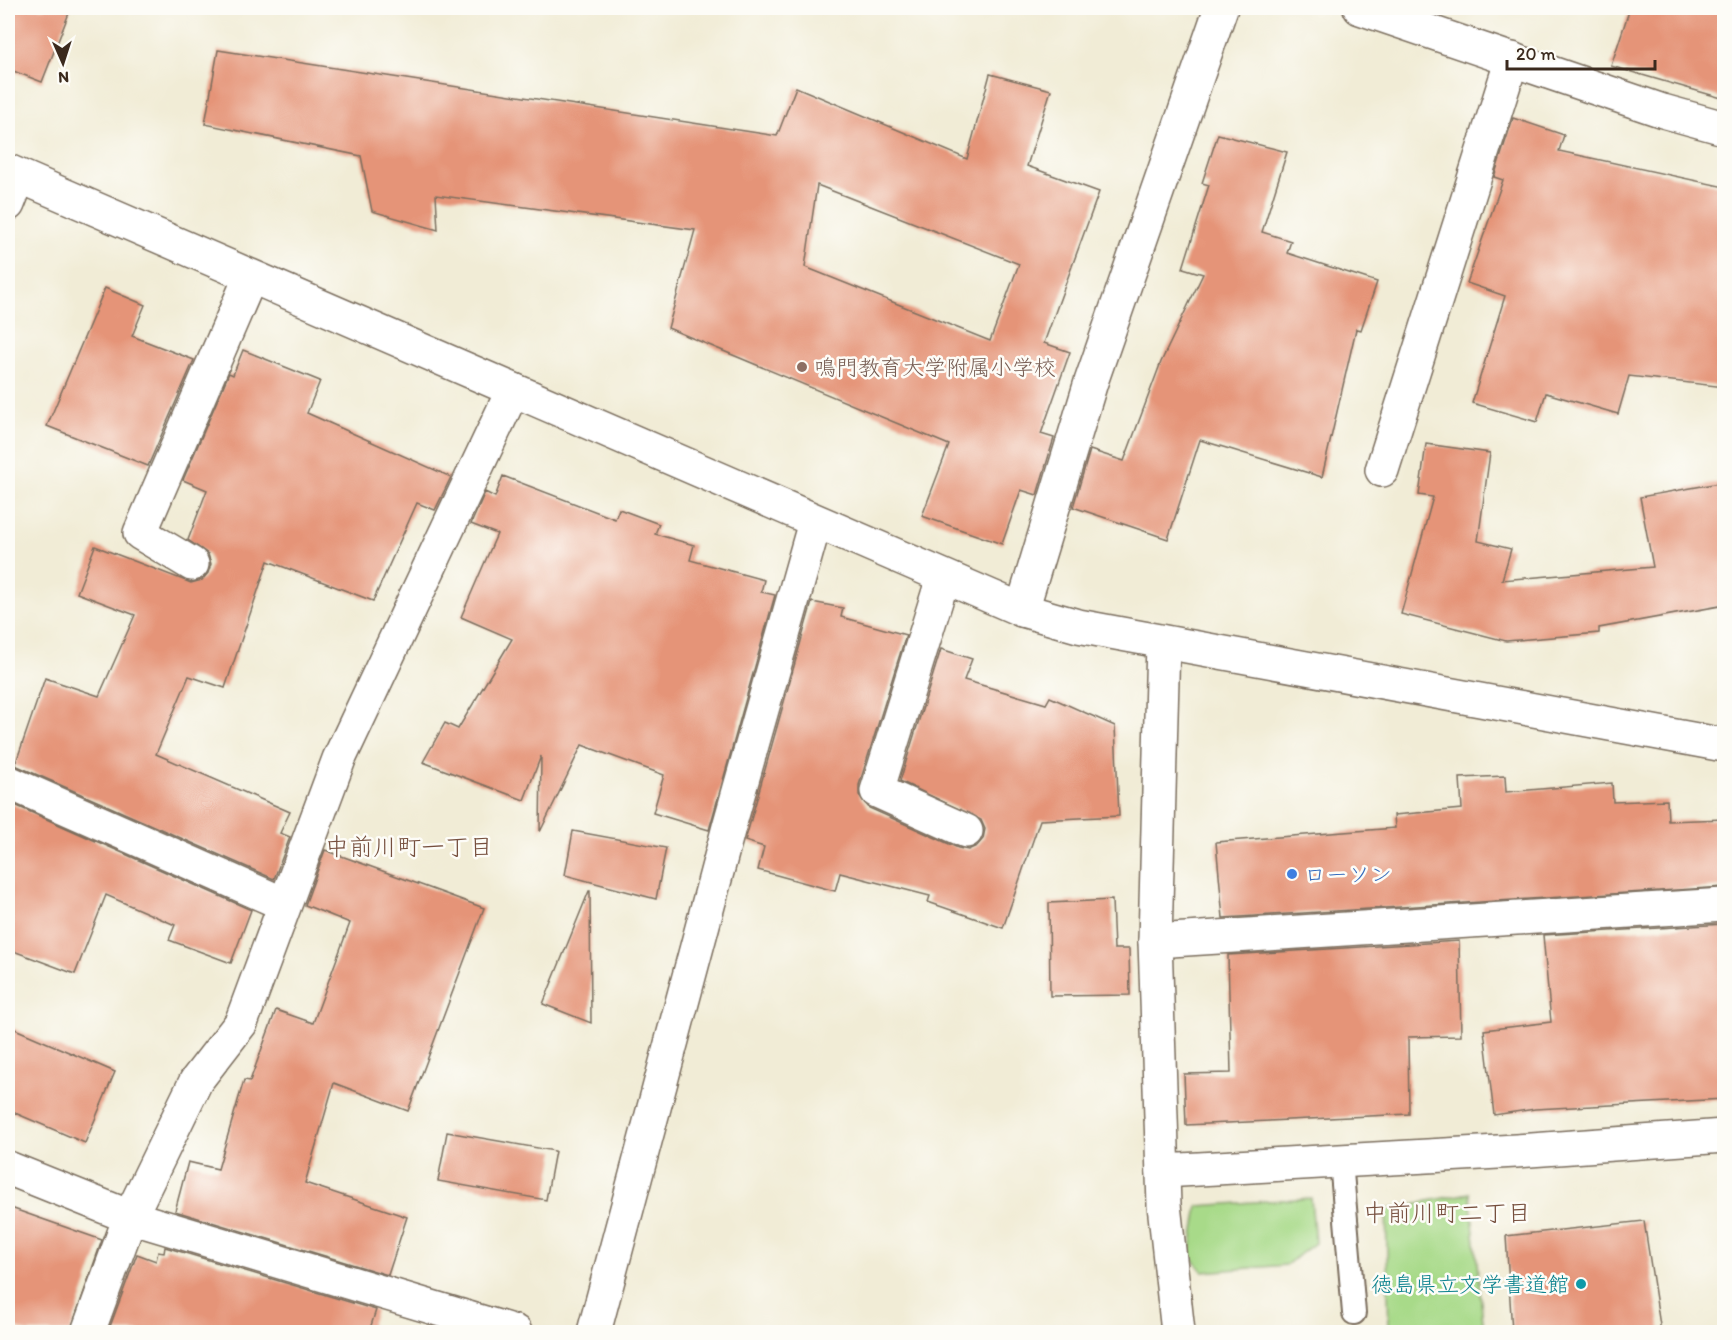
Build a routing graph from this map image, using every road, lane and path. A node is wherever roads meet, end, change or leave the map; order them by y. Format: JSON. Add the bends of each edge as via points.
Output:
{"nodes":[{"id":1,"x":1221,"y":8,"type":"edge"},
{"id":2,"x":1360,"y":8,"type":"edge"},
{"id":3,"x":1512,"y":59,"type":"junction"},
{"id":4,"x":1725,"y":128,"type":"edge"},
{"id":5,"x":11,"y":184,"type":"edge"},
{"id":6,"x":250,"y":278,"type":"junction"},
{"id":7,"x":513,"y":390,"type":"junction"},
{"id":8,"x":1382,"y":470,"type":"dead end"},
{"id":9,"x":814,"y":522,"type":"junction"},
{"id":10,"x":192,"y":564,"type":"dead end"},
{"id":11,"x":943,"y":578,"type":"junction"},
{"id":12,"x":1022,"y":610,"type":"junction"},
{"id":13,"x":1163,"y":642,"type":"junction"},
{"id":14,"x":1725,"y":745,"type":"edge"},
{"id":15,"x":8,"y":782,"type":"edge"},
{"id":16,"x":966,"y":831,"type":"dead end"},
{"id":17,"x":284,"y":904,"type":"junction"},
{"id":18,"x":1725,"y":905,"type":"edge"},
{"id":19,"x":1155,"y":941,"type":"junction"},
{"id":20,"x":1725,"y":1136,"type":"edge"},
{"id":21,"x":1341,"y":1161,"type":"junction"},
{"id":22,"x":8,"y":1168,"type":"edge"},
{"id":23,"x":1163,"y":1171,"type":"junction"},
{"id":24,"x":130,"y":1217,"type":"junction"},
{"id":25,"x":1354,"y":1314,"type":"dead end"},
{"id":26,"x":88,"y":1332,"type":"edge"},
{"id":27,"x":515,"y":1332,"type":"edge"},
{"id":28,"x":594,"y":1332,"type":"edge"},
{"id":29,"x":1178,"y":1332,"type":"edge"}],
"edges":[{"from":1,"to":12,"type":"street","via":[[1090,382]]},
{"from":2,"to":3,"type":"street"},
{"from":3,"to":4,"type":"street"},
{"from":3,"to":8,"type":"street"},
{"from":5,"to":6,"type":"street"},
{"from":6,"to":7,"type":"street"},
{"from":6,"to":10,"type":"street","via":[[140,533]]},
{"from":7,"to":9,"type":"street"},
{"from":7,"to":17,"type":"street","via":[[339,759]]},
{"from":9,"to":11,"type":"street"},
{"from":9,"to":28,"type":"street"},
{"from":11,"to":12,"type":"street"},
{"from":11,"to":16,"type":"street","via":[[877,791]]},
{"from":12,"to":13,"type":"street","via":[[1078,626]]},
{"from":13,"to":14,"type":"street"},
{"from":13,"to":19,"type":"street"},
{"from":15,"to":17,"type":"street"},
{"from":17,"to":24,"type":"street","via":[[241,1023],[196,1081]]},
{"from":18,"to":19,"type":"street"},
{"from":19,"to":23,"type":"street"},
{"from":20,"to":21,"type":"street"},
{"from":21,"to":23,"type":"street"},
{"from":21,"to":25,"type":"lane"},
{"from":22,"to":24,"type":"street"},
{"from":23,"to":29,"type":"street"},
{"from":24,"to":26,"type":"street"},
{"from":24,"to":27,"type":"street"}]}
